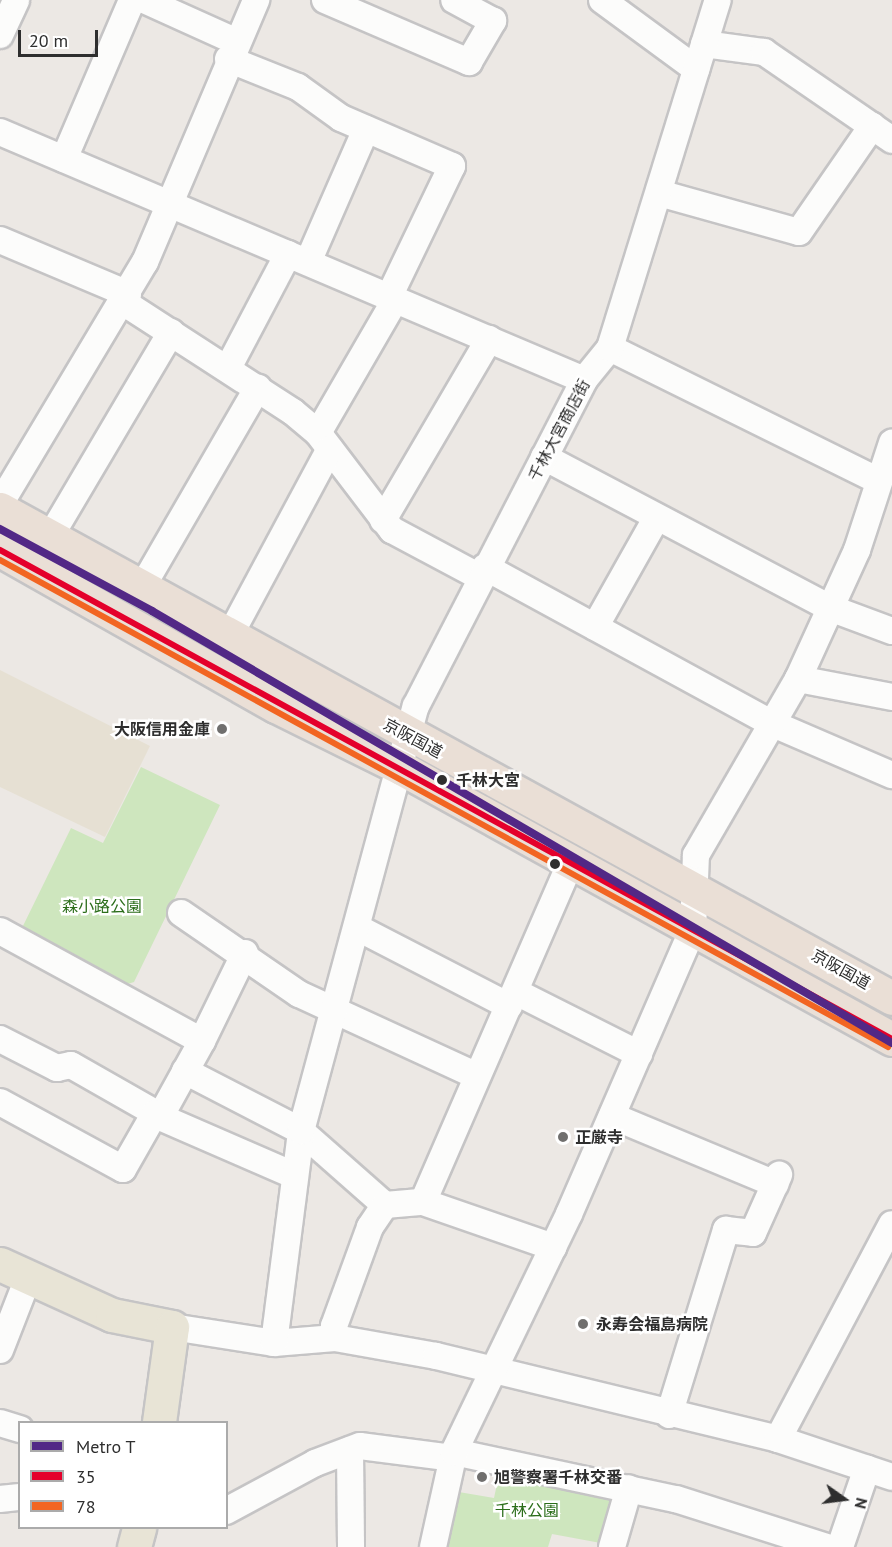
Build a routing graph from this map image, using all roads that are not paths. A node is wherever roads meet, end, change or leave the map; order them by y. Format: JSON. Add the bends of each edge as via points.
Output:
{"nodes":[{"id":1,"x":16,"y":0,"type":"edge"},
{"id":2,"x":132,"y":0,"type":"edge"},
{"id":3,"x":144,"y":0,"type":"edge"},
{"id":4,"x":256,"y":0,"type":"edge"},
{"id":5,"x":325,"y":0,"type":"edge"},
{"id":6,"x":454,"y":0,"type":"edge"},
{"id":7,"x":602,"y":0,"type":"edge"},
{"id":8,"x":718,"y":0,"type":"edge"},
{"id":9,"x":0,"y":35,"type":"edge"},
{"id":10,"x":704,"y":44,"type":"junction"},
{"id":11,"x":232,"y":50,"type":"junction"},
{"id":12,"x":696,"y":69,"type":"junction"},
{"id":13,"x":366,"y":129,"type":"junction"},
{"id":14,"x":0,"y":132,"type":"edge"},
{"id":15,"x":882,"y":133,"type":"edge"},
{"id":16,"x":64,"y":159,"type":"junction"},
{"id":17,"x":659,"y":193,"type":"junction"},
{"id":18,"x":172,"y":205,"type":"junction"},
{"id":19,"x":0,"y":240,"type":"edge"},
{"id":20,"x":298,"y":258,"type":"junction"},
{"id":21,"x":125,"y":298,"type":"junction"},
{"id":22,"x":392,"y":298,"type":"junction"},
{"id":23,"x":171,"y":332,"type":"junction"},
{"id":24,"x":489,"y":339,"type":"junction"},
{"id":25,"x":610,"y":348,"type":"junction"},
{"id":26,"x":228,"y":368,"type":"junction"},
{"id":27,"x":584,"y":380,"type":"junction"},
{"id":28,"x":258,"y":387,"type":"junction"},
{"id":29,"x":324,"y":441,"type":"junction"},
{"id":30,"x":544,"y":457,"type":"junction"},
{"id":31,"x":886,"y":464,"type":"edge"},
{"id":32,"x":0,"y":504,"type":"edge"},
{"id":33,"x":0,"y":509,"type":"edge"},
{"id":34,"x":657,"y":517,"type":"junction"},
{"id":35,"x":383,"y":520,"type":"junction"},
{"id":36,"x":50,"y":537,"type":"junction"},
{"id":37,"x":0,"y":550,"type":"edge"},
{"id":38,"x":483,"y":572,"type":"junction"},
{"id":39,"x":141,"y":589,"type":"junction"},
{"id":40,"x":830,"y":608,"type":"junction"},
{"id":41,"x":595,"y":627,"type":"junction"},
{"id":42,"x":892,"y":631,"type":"edge"},
{"id":43,"x":229,"y":637,"type":"junction"},
{"id":44,"x":798,"y":679,"type":"junction"},
{"id":45,"x":892,"y":696,"type":"edge"},
{"id":46,"x":771,"y":723,"type":"junction"},
{"id":47,"x":409,"y":737,"type":"junction"},
{"id":48,"x":401,"y":768,"type":"junction"},
{"id":49,"x":892,"y":775,"type":"edge"},
{"id":50,"x":570,"y":864,"type":"junction"},
{"id":51,"x":699,"y":890,"type":"junction"},
{"id":52,"x":181,"y":914,"type":"dead end"},
{"id":53,"x":358,"y":928,"type":"junction"},
{"id":54,"x":693,"y":929,"type":"junction"},
{"id":55,"x":0,"y":931,"type":"edge"},
{"id":56,"x":245,"y":953,"type":"junction"},
{"id":57,"x":892,"y":998,"type":"edge"},
{"id":58,"x":512,"y":999,"type":"junction"},
{"id":59,"x":333,"y":1011,"type":"junction"},
{"id":60,"x":0,"y":1039,"type":"edge"},
{"id":61,"x":892,"y":1039,"type":"edge"},
{"id":62,"x":202,"y":1041,"type":"junction"},
{"id":63,"x":639,"y":1054,"type":"junction"},
{"id":64,"x":185,"y":1071,"type":"junction"},
{"id":65,"x":475,"y":1076,"type":"junction"},
{"id":66,"x":0,"y":1102,"type":"edge"},
{"id":67,"x":158,"y":1115,"type":"junction"},
{"id":68,"x":612,"y":1116,"type":"junction"},
{"id":69,"x":301,"y":1131,"type":"junction"},
{"id":70,"x":291,"y":1174,"type":"junction"},
{"id":71,"x":423,"y":1202,"type":"junction"},
{"id":72,"x":385,"y":1205,"type":"junction"},
{"id":73,"x":892,"y":1224,"type":"edge"},
{"id":74,"x":553,"y":1247,"type":"junction"},
{"id":75,"x":14,"y":1271,"type":"edge"},
{"id":76,"x":158,"y":1325,"type":"junction"},
{"id":77,"x":331,"y":1339,"type":"junction"},
{"id":78,"x":274,"y":1343,"type":"junction"},
{"id":79,"x":0,"y":1350,"type":"edge"},
{"id":80,"x":489,"y":1372,"type":"junction"},
{"id":81,"x":669,"y":1415,"type":"junction"},
{"id":82,"x":159,"y":1421,"type":"edge"},
{"id":83,"x":0,"y":1423,"type":"edge"},
{"id":84,"x":18,"y":1428,"type":"edge"},
{"id":85,"x":778,"y":1439,"type":"junction"},
{"id":86,"x":350,"y":1450,"type":"junction"},
{"id":87,"x":453,"y":1455,"type":"junction"},
{"id":88,"x":867,"y":1468,"type":"junction"},
{"id":89,"x":892,"y":1477,"type":"edge"},
{"id":90,"x":629,"y":1488,"type":"junction"},
{"id":91,"x":18,"y":1497,"type":"edge"},
{"id":92,"x":0,"y":1499,"type":"edge"},
{"id":93,"x":228,"y":1510,"type":"edge"},
{"id":94,"x":138,"y":1529,"type":"edge"},
{"id":95,"x":134,"y":1547,"type":"edge"},
{"id":96,"x":351,"y":1547,"type":"edge"},
{"id":97,"x":433,"y":1547,"type":"edge"},
{"id":98,"x":612,"y":1547,"type":"edge"},
{"id":99,"x":826,"y":1547,"type":"edge"},
{"id":100,"x":840,"y":1547,"type":"edge"}],
"edges":[{"from":1,"to":9,"type":"street"},
{"from":2,"to":16,"type":"street"},
{"from":3,"to":11,"type":"street"},
{"from":4,"to":11,"type":"street"},
{"from":5,"to":6,"type":"street","via":[[469,62],[493,21]]},
{"from":7,"to":12,"type":"street"},
{"from":8,"to":10,"type":"street","name":"千林大宮商店街"},
{"from":10,"to":12,"type":"street","name":"千林大宮商店街"},
{"from":10,"to":15,"type":"street","via":[[764,52]]},
{"from":11,"to":13,"type":"street"},
{"from":11,"to":18,"type":"street"},
{"from":12,"to":17,"type":"street","name":"千林大宮商店街"},
{"from":13,"to":20,"type":"street"},
{"from":13,"to":22,"type":"street","via":[[452,166]]},
{"from":14,"to":16,"type":"street"},
{"from":15,"to":17,"type":"street","via":[[799,232]]},
{"from":16,"to":18,"type":"street"},
{"from":17,"to":25,"type":"street","name":"千林大宮商店街"},
{"from":18,"to":20,"type":"street"},
{"from":18,"to":21,"type":"street"},
{"from":19,"to":21,"type":"street"},
{"from":20,"to":22,"type":"street"},
{"from":20,"to":26,"type":"street"},
{"from":21,"to":23,"type":"street"},
{"from":21,"to":32,"type":"street"},
{"from":22,"to":24,"type":"street"},
{"from":22,"to":29,"type":"street"},
{"from":23,"to":26,"type":"street"},
{"from":23,"to":36,"type":"street"},
{"from":24,"to":27,"type":"street"},
{"from":24,"to":35,"type":"street"},
{"from":25,"to":27,"type":"street","name":"千林大宮商店街"},
{"from":25,"to":31,"type":"street"},
{"from":26,"to":28,"type":"street"},
{"from":27,"to":30,"type":"street","name":"千林大宮商店街"},
{"from":28,"to":29,"type":"street"},
{"from":28,"to":39,"type":"street"},
{"from":29,"to":35,"type":"street"},
{"from":29,"to":43,"type":"street"},
{"from":30,"to":34,"type":"street"},
{"from":30,"to":38,"type":"street","name":"千林大宮商店街"},
{"from":31,"to":40,"type":"street","via":[[857,550]]},
{"from":33,"to":36,"type":"highway","name":"京阪国道"},
{"from":34,"to":40,"type":"street"},
{"from":34,"to":41,"type":"street"},
{"from":35,"to":38,"type":"street","via":[[418,549]]},
{"from":36,"to":39,"type":"highway","name":"京阪国道"},
{"from":37,"to":48,"type":"highway","name":"京阪国道","via":[[276,706]]},
{"from":38,"to":41,"type":"street"},
{"from":38,"to":47,"type":"street","name":"千林大宮商店街","via":[[416,706]]},
{"from":39,"to":43,"type":"highway","name":"京阪国道"},
{"from":40,"to":42,"type":"street"},
{"from":40,"to":44,"type":"street"},
{"from":41,"to":46,"type":"street"},
{"from":43,"to":47,"type":"highway","name":"京阪国道"},
{"from":44,"to":45,"type":"street"},
{"from":44,"to":46,"type":"street"},
{"from":46,"to":49,"type":"street"},
{"from":46,"to":51,"type":"street","via":[[696,855]]},
{"from":47,"to":48,"type":"street","name":"千林大宮商店街"},
{"from":47,"to":51,"type":"highway","name":"京阪国道"},
{"from":48,"to":50,"type":"highway","name":"京阪国道"},
{"from":48,"to":53,"type":"street","name":"千林大宮商店街","via":[[382,868]]},
{"from":50,"to":54,"type":"highway","name":"京阪国道"},
{"from":50,"to":58,"type":"street"},
{"from":51,"to":54,"type":"street"},
{"from":51,"to":57,"type":"highway","name":"京阪国道"},
{"from":52,"to":56,"type":"street"},
{"from":53,"to":58,"type":"street"},
{"from":53,"to":59,"type":"street","name":"千林大宮商店街"},
{"from":54,"to":61,"type":"highway","name":"京阪国道"},
{"from":54,"to":63,"type":"street"},
{"from":55,"to":62,"type":"street"},
{"from":56,"to":59,"type":"street","via":[[299,994]]},
{"from":56,"to":62,"type":"street"},
{"from":58,"to":63,"type":"street"},
{"from":58,"to":65,"type":"street"},
{"from":59,"to":65,"type":"street"},
{"from":59,"to":69,"type":"street","name":"千林大宮商店街"},
{"from":60,"to":67,"type":"street","via":[[57,1068],[71,1065]]},
{"from":62,"to":64,"type":"street"},
{"from":63,"to":68,"type":"street"},
{"from":64,"to":67,"type":"street"},
{"from":64,"to":69,"type":"street"},
{"from":65,"to":71,"type":"street"},
{"from":66,"to":67,"type":"street","via":[[123,1169]]},
{"from":67,"to":70,"type":"street"},
{"from":68,"to":74,"type":"street"},
{"from":68,"to":81,"type":"street","via":[[777,1180],[753,1233],[726,1230]]},
{"from":69,"to":70,"type":"street","name":"千林大宮商店街"},
{"from":69,"to":72,"type":"street"},
{"from":70,"to":78,"type":"street","name":"千林大宮商店街"},
{"from":71,"to":72,"type":"street"},
{"from":71,"to":74,"type":"street"},
{"from":72,"to":77,"type":"street","via":[[370,1227]]},
{"from":73,"to":85,"type":"street"},
{"from":74,"to":80,"type":"street"},
{"from":75,"to":76,"type":"main road"},
{"from":75,"to":79,"type":"street"},
{"from":76,"to":78,"type":"street"},
{"from":76,"to":82,"type":"main road"},
{"from":77,"to":78,"type":"street"},
{"from":77,"to":80,"type":"street"},
{"from":80,"to":81,"type":"street"},
{"from":80,"to":87,"type":"street"},
{"from":81,"to":85,"type":"street"},
{"from":83,"to":84,"type":"street"},
{"from":85,"to":88,"type":"street"},
{"from":86,"to":87,"type":"street","via":[[360,1446]]},
{"from":86,"to":93,"type":"street"},
{"from":86,"to":96,"type":"street"},
{"from":87,"to":90,"type":"street"},
{"from":87,"to":97,"type":"street"},
{"from":88,"to":89,"type":"street"},
{"from":88,"to":100,"type":"street"},
{"from":90,"to":98,"type":"street"},
{"from":90,"to":99,"type":"street"},
{"from":91,"to":92,"type":"street"},
{"from":94,"to":95,"type":"main road"}]}
